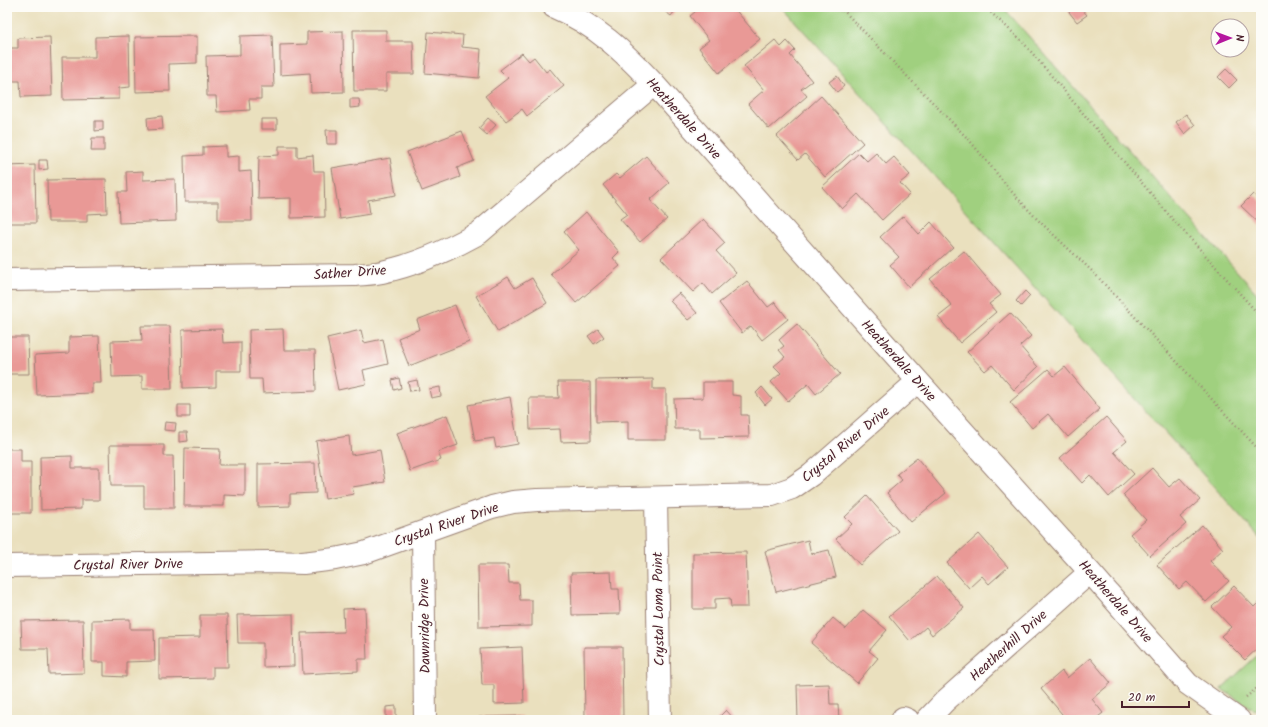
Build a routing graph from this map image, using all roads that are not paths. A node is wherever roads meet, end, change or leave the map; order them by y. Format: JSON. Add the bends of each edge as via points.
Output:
{"nodes":[{"id":1,"x":554,"y":7,"type":"edge"},
{"id":2,"x":654,"y":84,"type":"junction"},
{"id":3,"x":7,"y":280,"type":"edge"},
{"id":4,"x":918,"y":381,"type":"junction"},
{"id":5,"x":656,"y":498,"type":"junction"},
{"id":6,"x":423,"y":532,"type":"junction"},
{"id":7,"x":7,"y":566,"type":"edge"},
{"id":8,"x":1090,"y":572,"type":"junction"},
{"id":9,"x":425,"y":720,"type":"edge"},
{"id":10,"x":660,"y":720,"type":"edge"},
{"id":11,"x":927,"y":720,"type":"edge"},
{"id":12,"x":1239,"y":720,"type":"edge"}],
"edges":[{"from":1,"to":2,"type":"street","name":"Heatherdale Drive","via":[[597,31],[625,54]]},
{"from":2,"to":3,"type":"street","name":"Sather Drive","via":[[479,233],[449,249],[385,272],[355,275]]},
{"from":2,"to":4,"type":"street","name":"Heatherdale Drive"},
{"from":4,"to":5,"type":"street","name":"Crystal River Drive","via":[[811,476],[792,488],[772,495]]},
{"from":4,"to":8,"type":"street","name":"Heatherdale Drive"},
{"from":5,"to":6,"type":"street","name":"Crystal River Drive","via":[[513,502],[472,513]]},
{"from":5,"to":10,"type":"street","name":"Crystal Loma Point"},
{"from":6,"to":7,"type":"street","name":"Crystal River Drive","via":[[364,553],[303,562]]},
{"from":6,"to":9,"type":"street","name":"Dawnridge Drive"},
{"from":8,"to":11,"type":"street","name":"Heatherhill Drive"},
{"from":8,"to":12,"type":"street","name":"Heatherdale Drive","via":[[1188,684]]}]}
